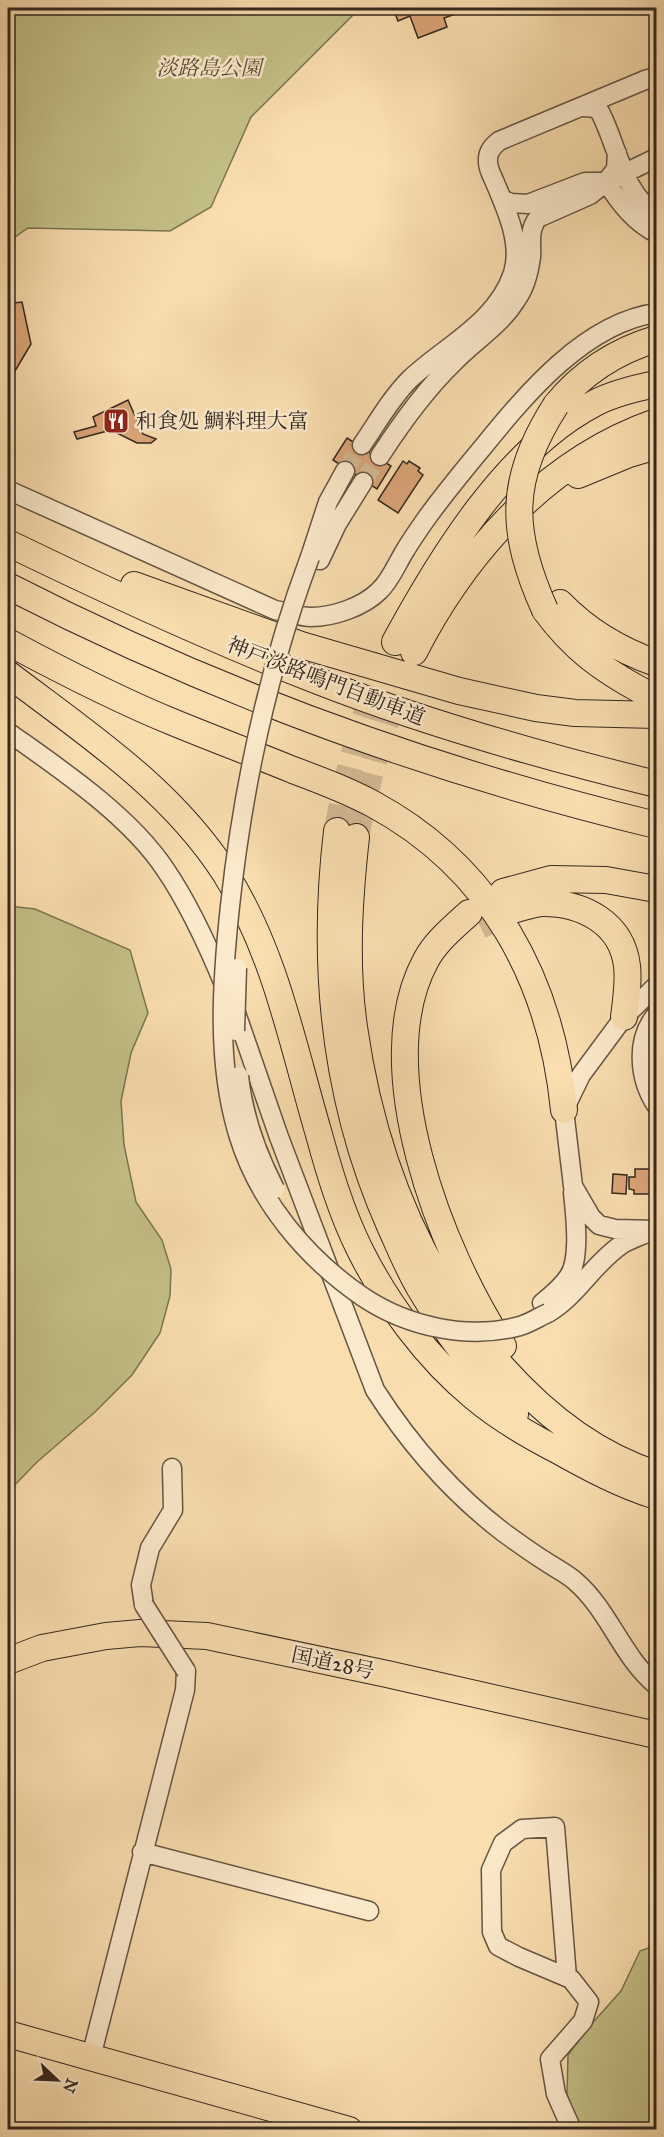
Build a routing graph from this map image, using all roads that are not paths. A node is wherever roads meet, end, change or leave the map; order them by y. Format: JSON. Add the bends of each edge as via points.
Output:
{"nodes":[{"id":1,"x":657,"y":77,"type":"edge"},
{"id":2,"x":584,"y":107,"type":"junction"},
{"id":3,"x":616,"y":153,"type":"junction"},
{"id":4,"x":651,"y":160,"type":"edge"},
{"id":5,"x":625,"y":173,"type":"junction"},
{"id":6,"x":606,"y":182,"type":"junction"},
{"id":7,"x":636,"y":194,"type":"junction"},
{"id":8,"x":501,"y":199,"type":"junction"},
{"id":9,"x":657,"y":214,"type":"edge"},
{"id":10,"x":657,"y":233,"type":"edge"},
{"id":11,"x":657,"y":313,"type":"edge"},
{"id":12,"x":657,"y":339,"type":"edge"},
{"id":13,"x":657,"y":384,"type":"edge"},
{"id":14,"x":657,"y":422,"type":"edge"},
{"id":15,"x":362,"y":445,"type":"tunnel mouth"},
{"id":16,"x":657,"y":446,"type":"edge"},
{"id":17,"x":380,"y":456,"type":"tunnel mouth"},
{"id":18,"x":345,"y":471,"type":"tunnel mouth"},
{"id":19,"x":363,"y":482,"type":"tunnel mouth"},
{"id":20,"x":8,"y":490,"type":"edge"},
{"id":21,"x":503,"y":525,"type":"junction"},
{"id":22,"x":8,"y":543,"type":"edge"},
{"id":23,"x":315,"y":558,"type":"junction"},
{"id":24,"x":8,"y":586,"type":"edge"},
{"id":25,"x":553,"y":607,"type":"junction"},
{"id":26,"x":8,"y":642,"type":"edge"},
{"id":27,"x":657,"y":663,"type":"edge"},
{"id":28,"x":8,"y":674,"type":"edge"},
{"id":29,"x":642,"y":691,"type":"dead end"},
{"id":30,"x":575,"y":713,"type":"junction"},
{"id":31,"x":657,"y":715,"type":"edge"},
{"id":32,"x":657,"y":726,"type":"edge"},
{"id":33,"x":8,"y":732,"type":"edge"},
{"id":34,"x":657,"y":784,"type":"edge"},
{"id":35,"x":657,"y":825,"type":"edge"},
{"id":36,"x":657,"y":889,"type":"edge"},
{"id":37,"x":474,"y":920,"type":"tunnel mouth"},
{"id":38,"x":657,"y":986,"type":"edge"},
{"id":39,"x":657,"y":1015,"type":"edge"},
{"id":40,"x":624,"y":1017,"type":"junction"},
{"id":41,"x":657,"y":1105,"type":"edge"},
{"id":42,"x":564,"y":1110,"type":"junction"},
{"id":43,"x":573,"y":1186,"type":"junction"},
{"id":44,"x":656,"y":1230,"type":"edge"},
{"id":45,"x":545,"y":1308,"type":"junction"},
{"id":46,"x":563,"y":1424,"type":"junction"},
{"id":47,"x":558,"y":1451,"type":"junction"},
{"id":48,"x":172,"y":1468,"type":"dead end"},
{"id":49,"x":657,"y":1474,"type":"edge"},
{"id":50,"x":657,"y":1496,"type":"edge"},
{"id":51,"x":8,"y":1661,"type":"edge"},
{"id":52,"x":657,"y":1685,"type":"edge"},
{"id":53,"x":657,"y":1735,"type":"edge"},
{"id":54,"x":142,"y":1852,"type":"junction"},
{"id":55,"x":369,"y":1911,"type":"dead end"},
{"id":56,"x":567,"y":1977,"type":"junction"},
{"id":57,"x":8,"y":2034,"type":"edge"},
{"id":58,"x":91,"y":2057,"type":"junction"},
{"id":59,"x":349,"y":2130,"type":"edge"},
{"id":60,"x":573,"y":2130,"type":"edge"}],
"edges":[{"from":1,"to":2,"type":"street"},
{"from":2,"to":3,"type":"street","via":[[600,112]]},
{"from":2,"to":8,"type":"street","via":[[494,145],[488,154],[488,165]]},
{"from":3,"to":5,"type":"street"},
{"from":3,"to":6,"type":"street","via":[[616,170]]},
{"from":4,"to":5,"type":"street"},
{"from":4,"to":7,"type":"street","via":[[637,172]]},
{"from":5,"to":6,"type":"street"},
{"from":5,"to":7,"type":"street"},
{"from":6,"to":8,"type":"street","via":[[585,182],[528,204]]},
{"from":6,"to":10,"type":"street","via":[[635,219]]},
{"from":6,"to":17,"type":"street","via":[[590,195],[534,222],[529,269],[518,299],[435,382]]},
{"from":7,"to":9,"type":"street"},
{"from":8,"to":15,"type":"street","via":[[516,255],[505,292],[484,318],[400,390]]},
{"from":11,"to":20,"type":"street","via":[[615,327],[553,368],[450,487],[378,592],[358,605],[328,616],[309,617],[275,610]]},
{"from":12,"to":25,"type":"highway","bridge":true,"via":[[608,359],[571,387],[544,423],[526,466],[526,534]]},
{"from":13,"to":21,"type":"highway","via":[[596,403],[526,455],[461,533],[428,583],[405,647]]},
{"from":14,"to":21,"type":"highway","via":[[585,455],[530,497]]},
{"from":16,"to":21,"type":"highway","via":[[599,465],[565,482]]},
{"from":18,"to":23,"type":"street","via":[[328,502]]},
{"from":19,"to":23,"type":"street"},
{"from":22,"to":30,"type":"highway","via":[[312,649],[500,701]]},
{"from":22,"to":34,"type":"highway","name":"神戸淡路鳴門自動車道","via":[[319,682],[448,726]]},
{"from":23,"to":45,"type":"street","bridge":true,"via":[[263,762],[238,933],[235,1036],[240,1091],[252,1135],[269,1178],[296,1223],[338,1267],[367,1287],[426,1314],[457,1321],[490,1322]]},
{"from":24,"to":35,"type":"highway","name":"神戸淡路鳴門自動車道","via":[[123,641],[304,718],[447,766]]},
{"from":25,"to":27,"type":"highway","via":[[615,646]]},
{"from":25,"to":29,"type":"highway","via":[[560,631],[578,650]]},
{"from":26,"to":42,"type":"highway","via":[[162,717],[339,788],[372,804],[440,850],[493,909],[534,981],[554,1043]]},
{"from":28,"to":47,"type":"highway","via":[[146,782],[172,806],[224,873],[252,923],[275,977],[329,1169],[360,1249],[381,1287],[447,1372],[502,1418]]},
{"from":30,"to":31,"type":"highway"},
{"from":30,"to":32,"type":"highway"},
{"from":33,"to":52,"type":"street","via":[[93,796],[134,832],[165,869],[217,966],[375,1390],[389,1412],[464,1497],[502,1531],[574,1580],[588,1594],[640,1669]]},
{"from":36,"to":40,"type":"highway","via":[[606,880],[551,879],[509,900],[571,905],[596,916],[612,929],[627,965]]},
{"from":37,"to":46,"type":"highway","via":[[441,939],[426,958],[417,981],[405,1027],[408,1104],[436,1211],[463,1277],[520,1372]]},
{"from":38,"to":40,"type":"street"},
{"from":39,"to":41,"type":"street","via":[[648,1026],[642,1050],[645,1082]]},
{"from":40,"to":42,"type":"street","via":[[581,1075]]},
{"from":42,"to":43,"type":"street"},
{"from":43,"to":44,"type":"street","via":[[599,1225]]},
{"from":43,"to":45,"type":"street","via":[[577,1242],[571,1274]]},
{"from":44,"to":45,"type":"street","via":[[621,1244],[573,1294]]},
{"from":46,"to":47,"type":"highway","via":[[513,1379],[458,1312],[437,1279],[399,1200],[371,1115],[354,1024],[346,834],[331,884],[331,982],[343,1074],[366,1163],[382,1209],[420,1290],[451,1337],[515,1413]]},
{"from":46,"to":49,"type":"highway","via":[[620,1460]]},
{"from":47,"to":50,"type":"highway","via":[[613,1480]]},
{"from":48,"to":54,"type":"street","bridge":true,"via":[[173,1510],[150,1548],[141,1585],[144,1605],[186,1671],[185,1690]]},
{"from":51,"to":53,"type":"highway","name":"国道28号","via":[[42,1648],[106,1636],[207,1636]]},
{"from":54,"to":55,"type":"street"},
{"from":54,"to":58,"type":"street"},
{"from":56,"to":56,"type":"street","via":[[498,1946],[492,1932],[491,1870],[502,1843],[522,1829],[555,1827]]},
{"from":56,"to":60,"type":"street","via":[[589,2002],[583,2021],[550,2059],[556,2094]]},
{"from":57,"to":58,"type":"highway"},
{"from":58,"to":59,"type":"highway"}]}
